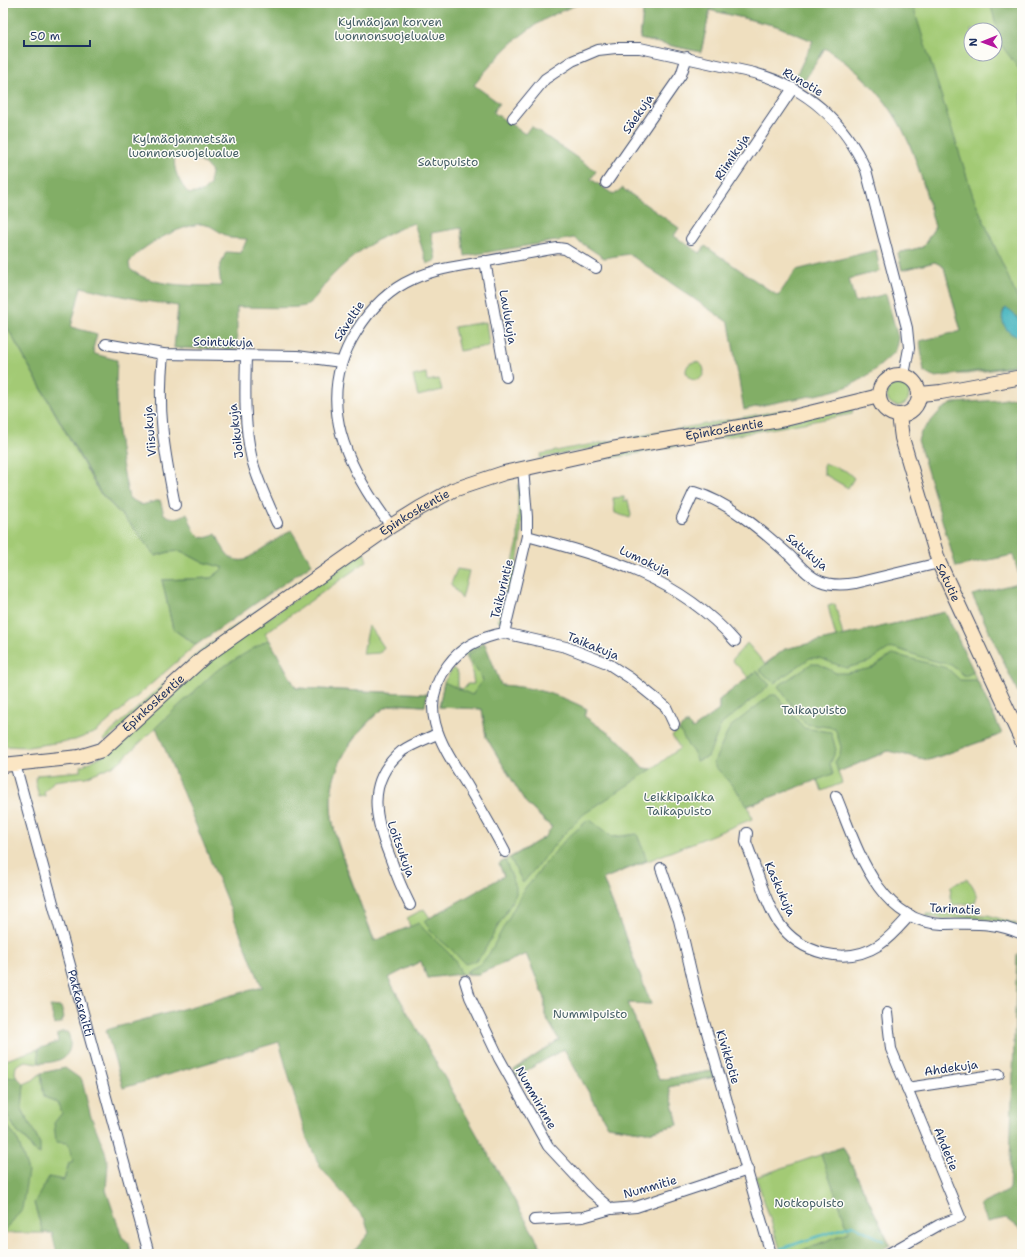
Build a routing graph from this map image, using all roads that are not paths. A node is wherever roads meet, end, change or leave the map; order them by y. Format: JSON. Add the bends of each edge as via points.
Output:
{"nodes":[{"id":1,"x":687,"y":58,"type":"junction"},
{"id":2,"x":793,"y":88,"type":"junction"},
{"id":3,"x":514,"y":118,"type":"dead end"},
{"id":4,"x":606,"y":183,"type":"dead end"},
{"id":5,"x":690,"y":240,"type":"dead end"},
{"id":6,"x":485,"y":261,"type":"junction"},
{"id":7,"x":596,"y":268,"type":"dead end"},
{"id":8,"x":106,"y":344,"type":"dead end"},
{"id":9,"x":164,"y":354,"type":"junction"},
{"id":10,"x":246,"y":356,"type":"junction"},
{"id":11,"x":341,"y":362,"type":"junction"},
{"id":12,"x":904,"y":375,"type":"junction"},
{"id":13,"x":506,"y":377,"type":"dead end"},
{"id":14,"x":1022,"y":377,"type":"edge"},
{"id":15,"x":920,"y":394,"type":"junction"},
{"id":16,"x":879,"y":396,"type":"junction"},
{"id":17,"x":899,"y":415,"type":"junction"},
{"id":18,"x":522,"y":468,"type":"junction"},
{"id":19,"x":175,"y":505,"type":"dead end"},
{"id":20,"x":682,"y":518,"type":"dead end"},
{"id":21,"x":278,"y":523,"type":"dead end"},
{"id":22,"x":391,"y":526,"type":"junction"},
{"id":23,"x":527,"y":536,"type":"junction"},
{"id":24,"x":938,"y":562,"type":"junction"},
{"id":25,"x":504,"y":633,"type":"junction"},
{"id":26,"x":735,"y":641,"type":"dead end"},
{"id":27,"x":674,"y":724,"type":"dead end"},
{"id":28,"x":437,"y":734,"type":"junction"},
{"id":29,"x":1022,"y":741,"type":"edge"},
{"id":30,"x":9,"y":764,"type":"edge"},
{"id":31,"x":836,"y":796,"type":"dead end"},
{"id":32,"x":747,"y":833,"type":"dead end"},
{"id":33,"x":505,"y":852,"type":"dead end"},
{"id":34,"x":661,"y":868,"type":"dead end"},
{"id":35,"x":410,"y":905,"type":"dead end"},
{"id":36,"x":910,"y":915,"type":"junction"},
{"id":37,"x":1022,"y":934,"type":"edge"},
{"id":38,"x":465,"y":981,"type":"dead end"},
{"id":39,"x":887,"y":1013,"type":"dead end"},
{"id":40,"x":999,"y":1074,"type":"dead end"},
{"id":41,"x":907,"y":1088,"type":"junction"},
{"id":42,"x":748,"y":1170,"type":"junction"},
{"id":43,"x":610,"y":1209,"type":"junction"},
{"id":44,"x":534,"y":1220,"type":"dead end"},
{"id":45,"x":149,"y":1254,"type":"edge"},
{"id":46,"x":771,"y":1254,"type":"edge"},
{"id":47,"x":888,"y":1254,"type":"edge"}],
"edges":[{"from":1,"to":2,"type":"street","name":"Runotie","via":[[763,76]]},
{"from":1,"to":3,"type":"street","name":"Runotie","via":[[629,47],[598,50],[580,56],[541,83]]},
{"from":1,"to":4,"type":"street","name":"Säekuja","via":[[681,75]]},
{"from":2,"to":5,"type":"street","name":"Riimikuja"},
{"from":2,"to":12,"type":"street","name":"Runotie","via":[[818,105],[839,126],[854,146],[866,170],[907,328],[909,348]]},
{"from":6,"to":7,"type":"street","name":"Säveltie","via":[[558,248],[565,249]]},
{"from":6,"to":11,"type":"street","name":"Säveltie","via":[[427,273],[407,281],[389,293],[365,317],[347,346]]},
{"from":6,"to":13,"type":"street","name":"Laulukuja"},
{"from":8,"to":9,"type":"street","name":"Sointukuja"},
{"from":9,"to":10,"type":"street","name":"Sointukuja"},
{"from":9,"to":19,"type":"street","name":"Viisukuja","via":[[160,393],[161,423]]},
{"from":10,"to":11,"type":"street","name":"Sointukuja","via":[[297,356]]},
{"from":10,"to":21,"type":"street","name":"Joikukuja","via":[[245,412],[249,444],[256,472]]},
{"from":11,"to":22,"type":"street","name":"Säveltie","via":[[336,405],[342,442],[351,463]]},
{"from":12,"to":15,"type":"street","via":[[918,386]]},
{"from":12,"to":16,"type":"street","via":[[897,374],[884,381]]},
{"from":14,"to":15,"type":"street"},
{"from":15,"to":17,"type":"street","via":[[912,411]]},
{"from":16,"to":17,"type":"street","via":[[885,409]]},
{"from":16,"to":18,"type":"street","name":"Epinkoskentie","via":[[785,419],[612,449]]},
{"from":17,"to":24,"type":"street","name":"Satutie","via":[[902,438]]},
{"from":18,"to":22,"type":"street","name":"Epinkoskentie","via":[[453,490]]},
{"from":18,"to":23,"type":"street","name":"Taikurintie"},
{"from":20,"to":24,"type":"street","name":"Satukuja","via":[[694,492],[708,497],[743,517],[813,578],[828,584],[844,585]]},
{"from":22,"to":30,"type":"street","name":"Epinkoskentie","via":[[210,653],[102,750],[80,757]]},
{"from":23,"to":25,"type":"street","name":"Taikurintie"},
{"from":23,"to":26,"type":"street","name":"Lumokuja","via":[[592,553],[651,577],[695,604]]},
{"from":24,"to":29,"type":"street","name":"Satutie"},
{"from":25,"to":27,"type":"street","name":"Taikakuja","via":[[566,647],[607,663],[666,707]]},
{"from":25,"to":28,"type":"street","name":"Taikurintie","via":[[485,637],[468,646],[442,673],[434,701]]},
{"from":28,"to":33,"type":"street","name":"Taikurintie"},
{"from":28,"to":35,"type":"street","name":"Loitsukuja","via":[[399,754],[386,770],[375,804],[379,830]]},
{"from":30,"to":45,"type":"street","name":"Pakkasraitti"},
{"from":31,"to":36,"type":"street","name":"Tarinatie","via":[[870,876],[890,899]]},
{"from":32,"to":36,"type":"street","name":"Kaskukuja","via":[[746,842],[778,921],[790,935],[806,946],[831,955],[861,953],[889,938]]},
{"from":34,"to":42,"type":"street","name":"Kivikkotie","via":[[679,920],[698,1001]]},
{"from":36,"to":37,"type":"street","name":"Tarinatie","via":[[934,923],[985,923]]},
{"from":38,"to":43,"type":"street","name":"Nummirinne","via":[[499,1058],[548,1146]]},
{"from":39,"to":41,"type":"street","name":"Ahdetie","via":[[891,1049]]},
{"from":40,"to":41,"type":"street","name":"Ahdekuja"},
{"from":41,"to":47,"type":"street","name":"Ahdetie","via":[[960,1218],[939,1225]]},
{"from":42,"to":43,"type":"street","name":"Nummitie","via":[[636,1207]]},
{"from":42,"to":46,"type":"street","name":"Kivikkotie"},
{"from":43,"to":44,"type":"street","name":"Nummitie","via":[[583,1217]]}]}
